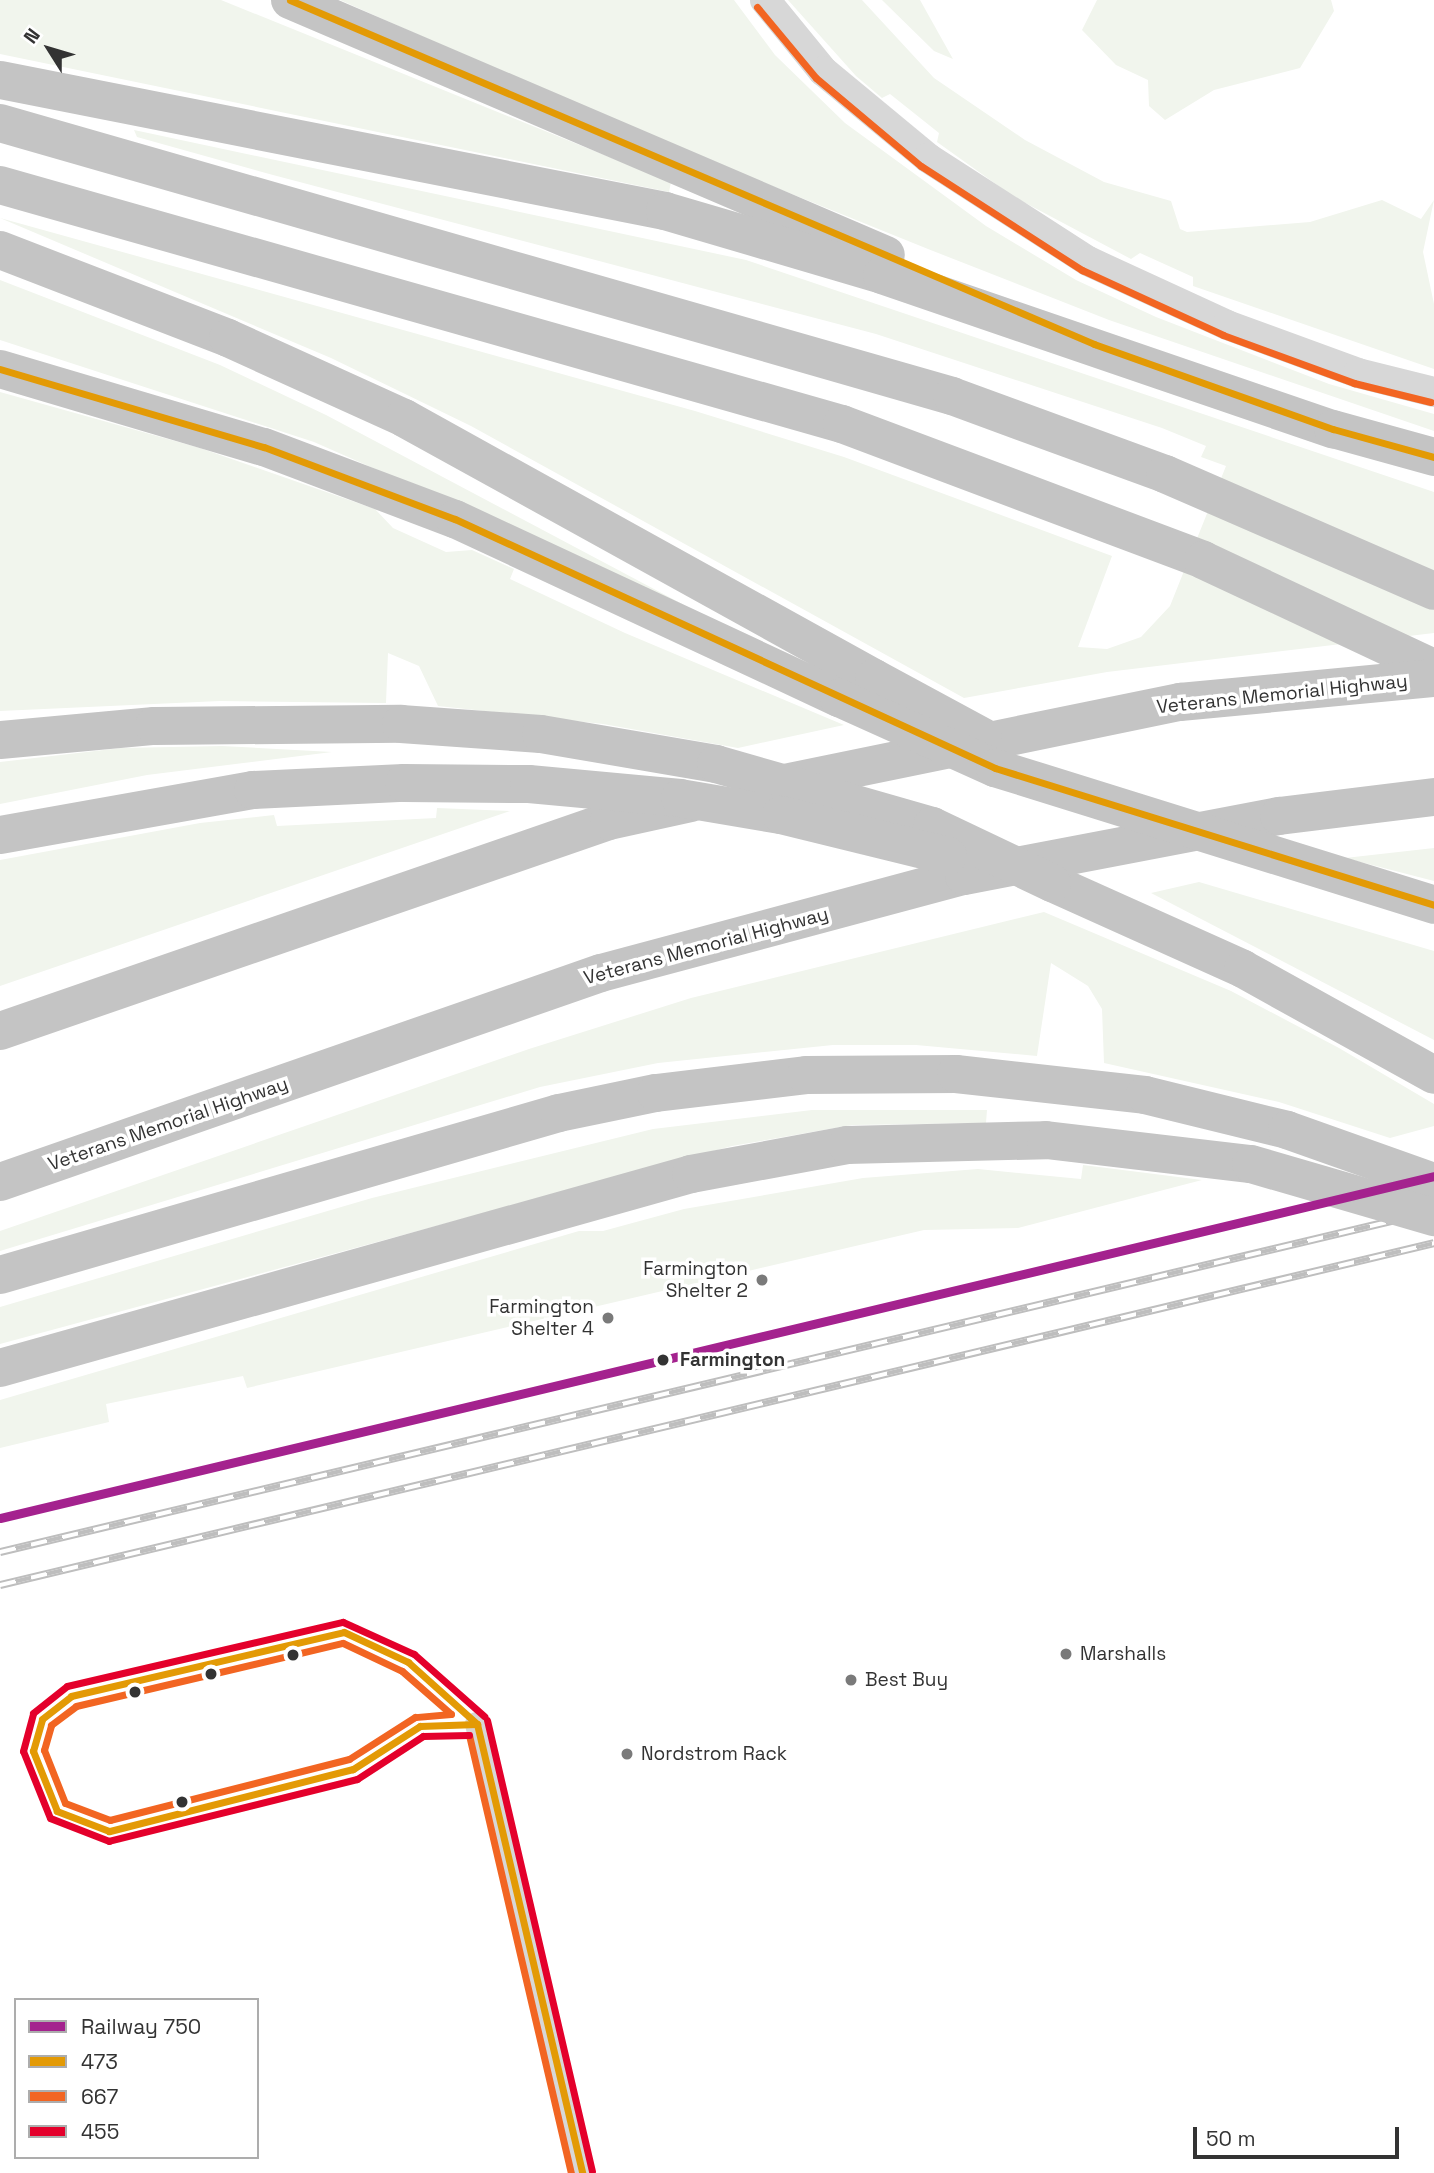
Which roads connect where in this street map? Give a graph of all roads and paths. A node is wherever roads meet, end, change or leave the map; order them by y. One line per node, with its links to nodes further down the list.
1 (290, 0): 7 (highway)
2 (765, 0): 9 (street)
3 (0, 80): 7 (highway)
4 (0, 123): 11 (highway)
5 (0, 185): 12 (highway)
6 (0, 250): 16 (highway, bridge)
7 (1094, 344): 10 (highway)
8 (0, 369): 16 (highway, bridge)
9 (1434, 392)
10 (1434, 457)
11 (1434, 591)
12 (1434, 668)
13 (1434, 678): 20 (highway, Veterans Memorial Highway)
14 (0, 740): 18 (highway, bridge)
15 (1434, 797): 22 (highway, Veterans Memorial Highway)
16 (1158, 821): 19 (highway, bridge)
17 (0, 835): 18 (highway, bridge)
18 (1052, 883): 21 (highway)
19 (1434, 905)
20 (0, 1031)
21 (1434, 1075)
22 (0, 1182)
23 (1434, 1182): 25 (highway)
24 (1434, 1217): 26 (highway, bridge)
25 (0, 1275)
26 (0, 1368)
27 (477, 1724): 28 (street)
28 (582, 2173)

